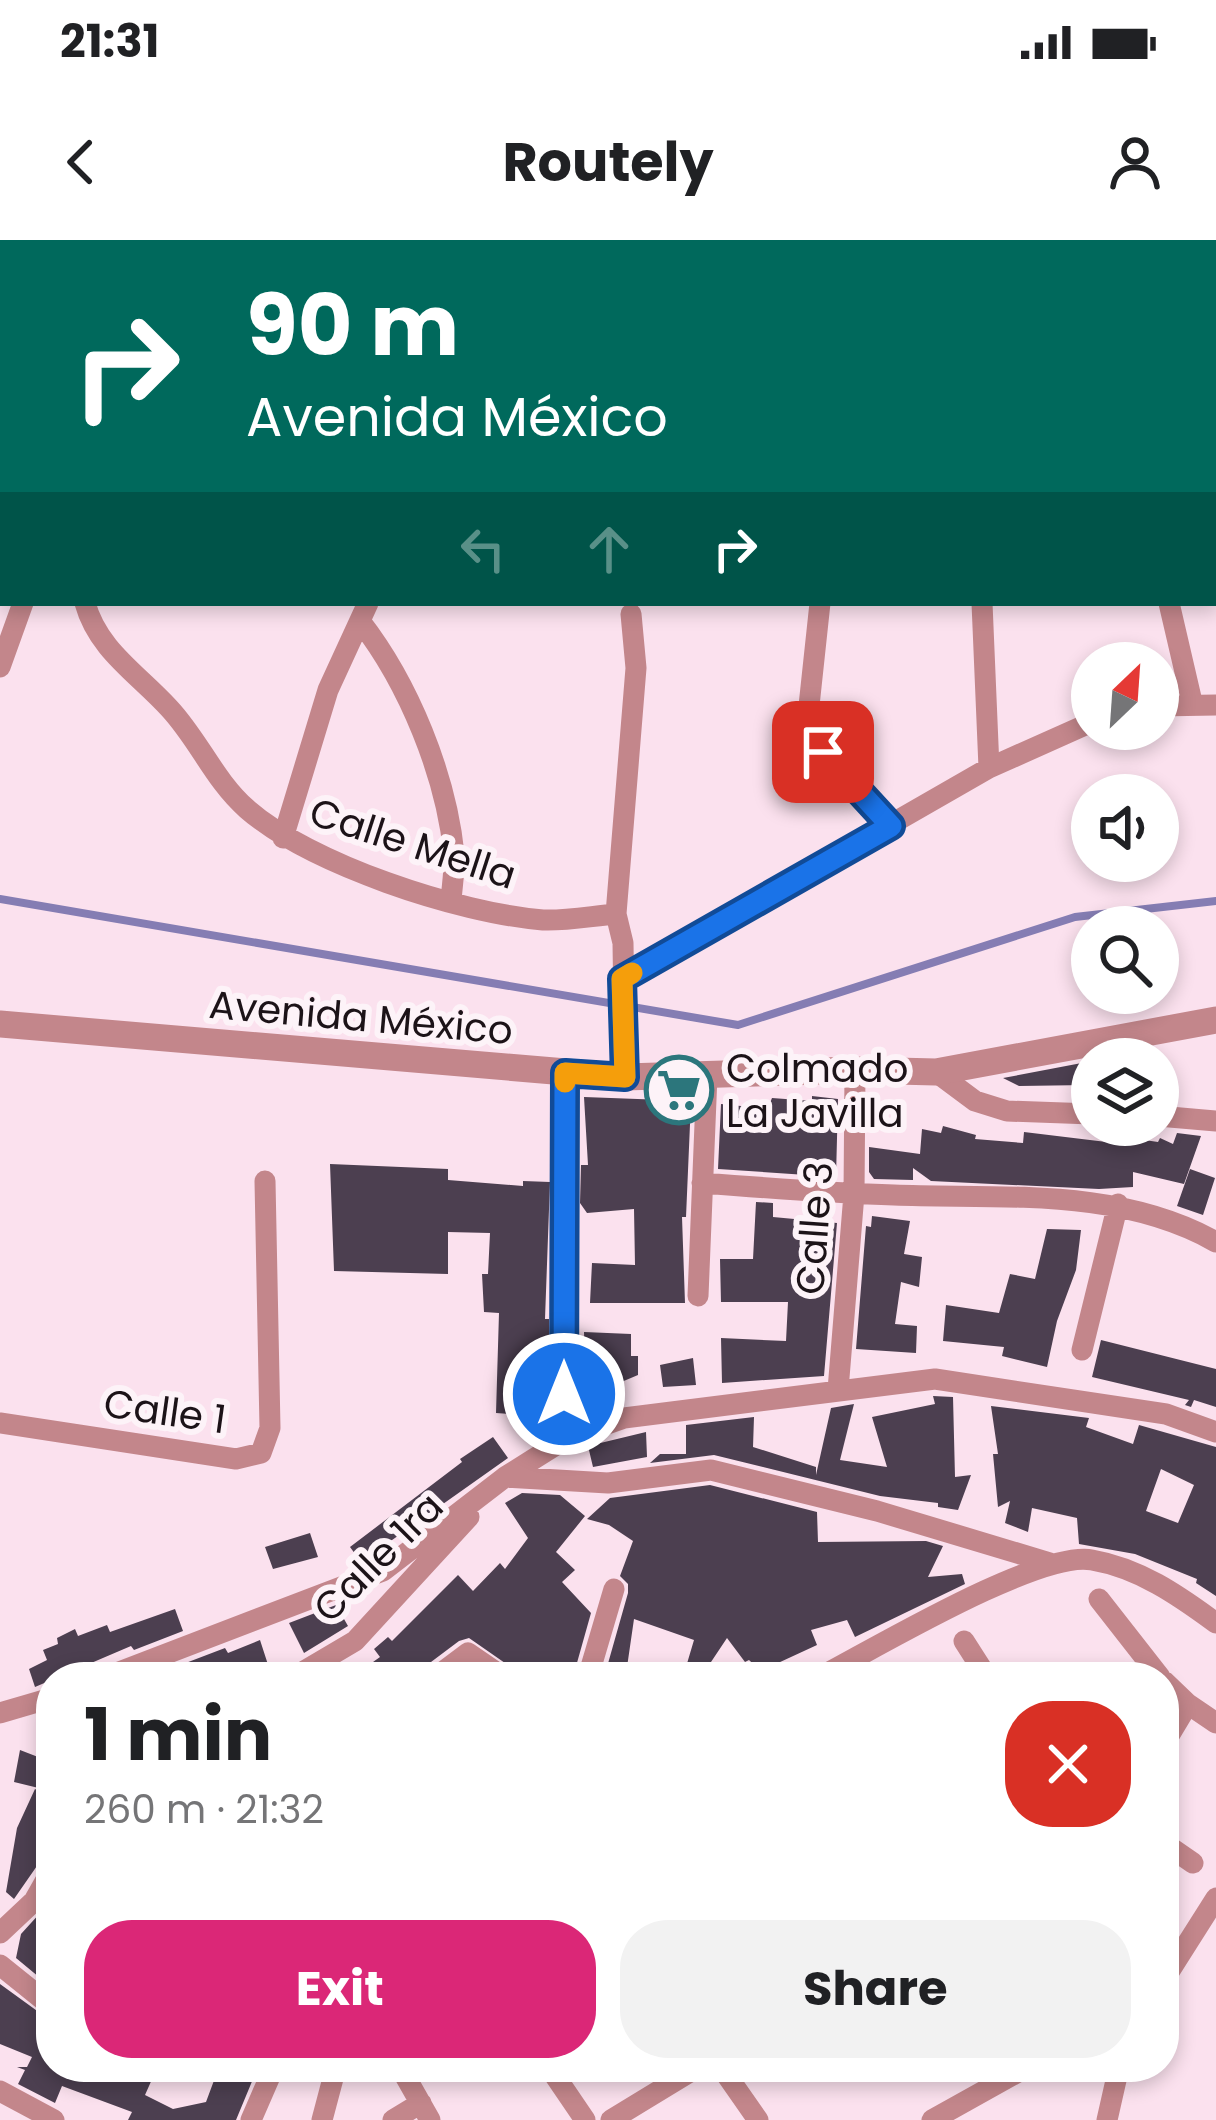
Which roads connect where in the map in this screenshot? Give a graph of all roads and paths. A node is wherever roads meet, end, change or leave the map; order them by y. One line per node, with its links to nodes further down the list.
1 (22, 606): 8 (street)
2 (86, 606): 15 (street, Calle Mella)
3 (820, 606): 14 (street)
4 (982, 606): 13 (street)
5 (1170, 606): 9 (street)
6 (364, 612): 15 (street); 16 (street)
7 (631, 614): 17 (street)
8 (0, 668)
9 (1192, 702): 10 (street); 11 (street)
10 (1179, 704)
11 (1216, 705)
12 (1071, 731): 13 (street)
13 (989, 768): 14 (street)
14 (891, 826): 18 (street)
15 (283, 838): 16 (street, Calle Mella)
16 (451, 901): 17 (street, Calle Mella)
17 (616, 914): 18 (street)
18 (622, 979): 25 (street)
19 (1216, 1020): 22 (street, Avenida México)
20 (0, 1024): 23 (street, Avenida México)
21 (855, 1070): 22 (street, Avenida México); 24 (street, Avenida México); 31 (street, Calle 3)
22 (936, 1072): 26 (street)
23 (565, 1073): 25 (street, Avenida México); 37 (street)
24 (707, 1075): 25 (street, Avenida México); 30 (street)
25 (625, 1077)
26 (1071, 1113)
27 (1179, 1117): 28 (street)
28 (1216, 1120)
29 (265, 1181): 38 (street, Calle 1)
30 (702, 1183): 31 (street); 34 (street)
31 (854, 1194): 32 (street); 36 (street, Calle 3)
32 (1118, 1204): 33 (street); 35 (street)
33 (1216, 1242)
34 (698, 1296)
35 (1082, 1350)
36 (838, 1390): 39 (street); 40 (street)
37 (564, 1394)
38 (0, 1423)
39 (1216, 1432)
40 (505, 1477): 41 (street); 46 (street); 47 (street, Calle 1ra)
41 (1050, 1563): 44 (street); 51 (street)
42 (614, 1589): 50 (street)
43 (1099, 1599): 53 (street)
44 (1216, 1623)
45 (964, 1641): 52 (street)
46 (145, 1662)
47 (319, 1662)
48 (456, 1662): 49 (street)
49 (481, 1662)
50 (592, 1662)
51 (849, 1662)
52 (977, 1662)
53 (1149, 1662)
54 (1179, 1695): 56 (street)
55 (36, 1702): 57 (street)
56 (1188, 1704): 58 (street); 59 (street)
57 (0, 1713)
58 (1179, 1719)
59 (1216, 1724)
60 (1179, 1853): 61 (street)
61 (1193, 1863)
62 (36, 1897): 64 (street)
63 (1216, 1898): 65 (street)
64 (0, 1933)
65 (1179, 1956)
66 (0, 1965): 67 (street)
67 (36, 1994)
68 (267, 2082): 79 (street)
69 (333, 2082): 80 (street)
70 (408, 2082): 77 (street)
71 (559, 2082): 82 (street)
72 (673, 2082): 83 (street)
73 (731, 2082): 84 (street)
74 (1000, 2082): 85 (street)
75 (1116, 2082): 86 (street)
76 (0, 2091): 78 (street)
77 (425, 2112): 81 (street)
78 (54, 2120)
79 (251, 2120)
80 (322, 2120)
81 (393, 2120)
82 (585, 2120)
83 (611, 2120)
84 (758, 2120)
85 (932, 2120)
86 (1107, 2120)

